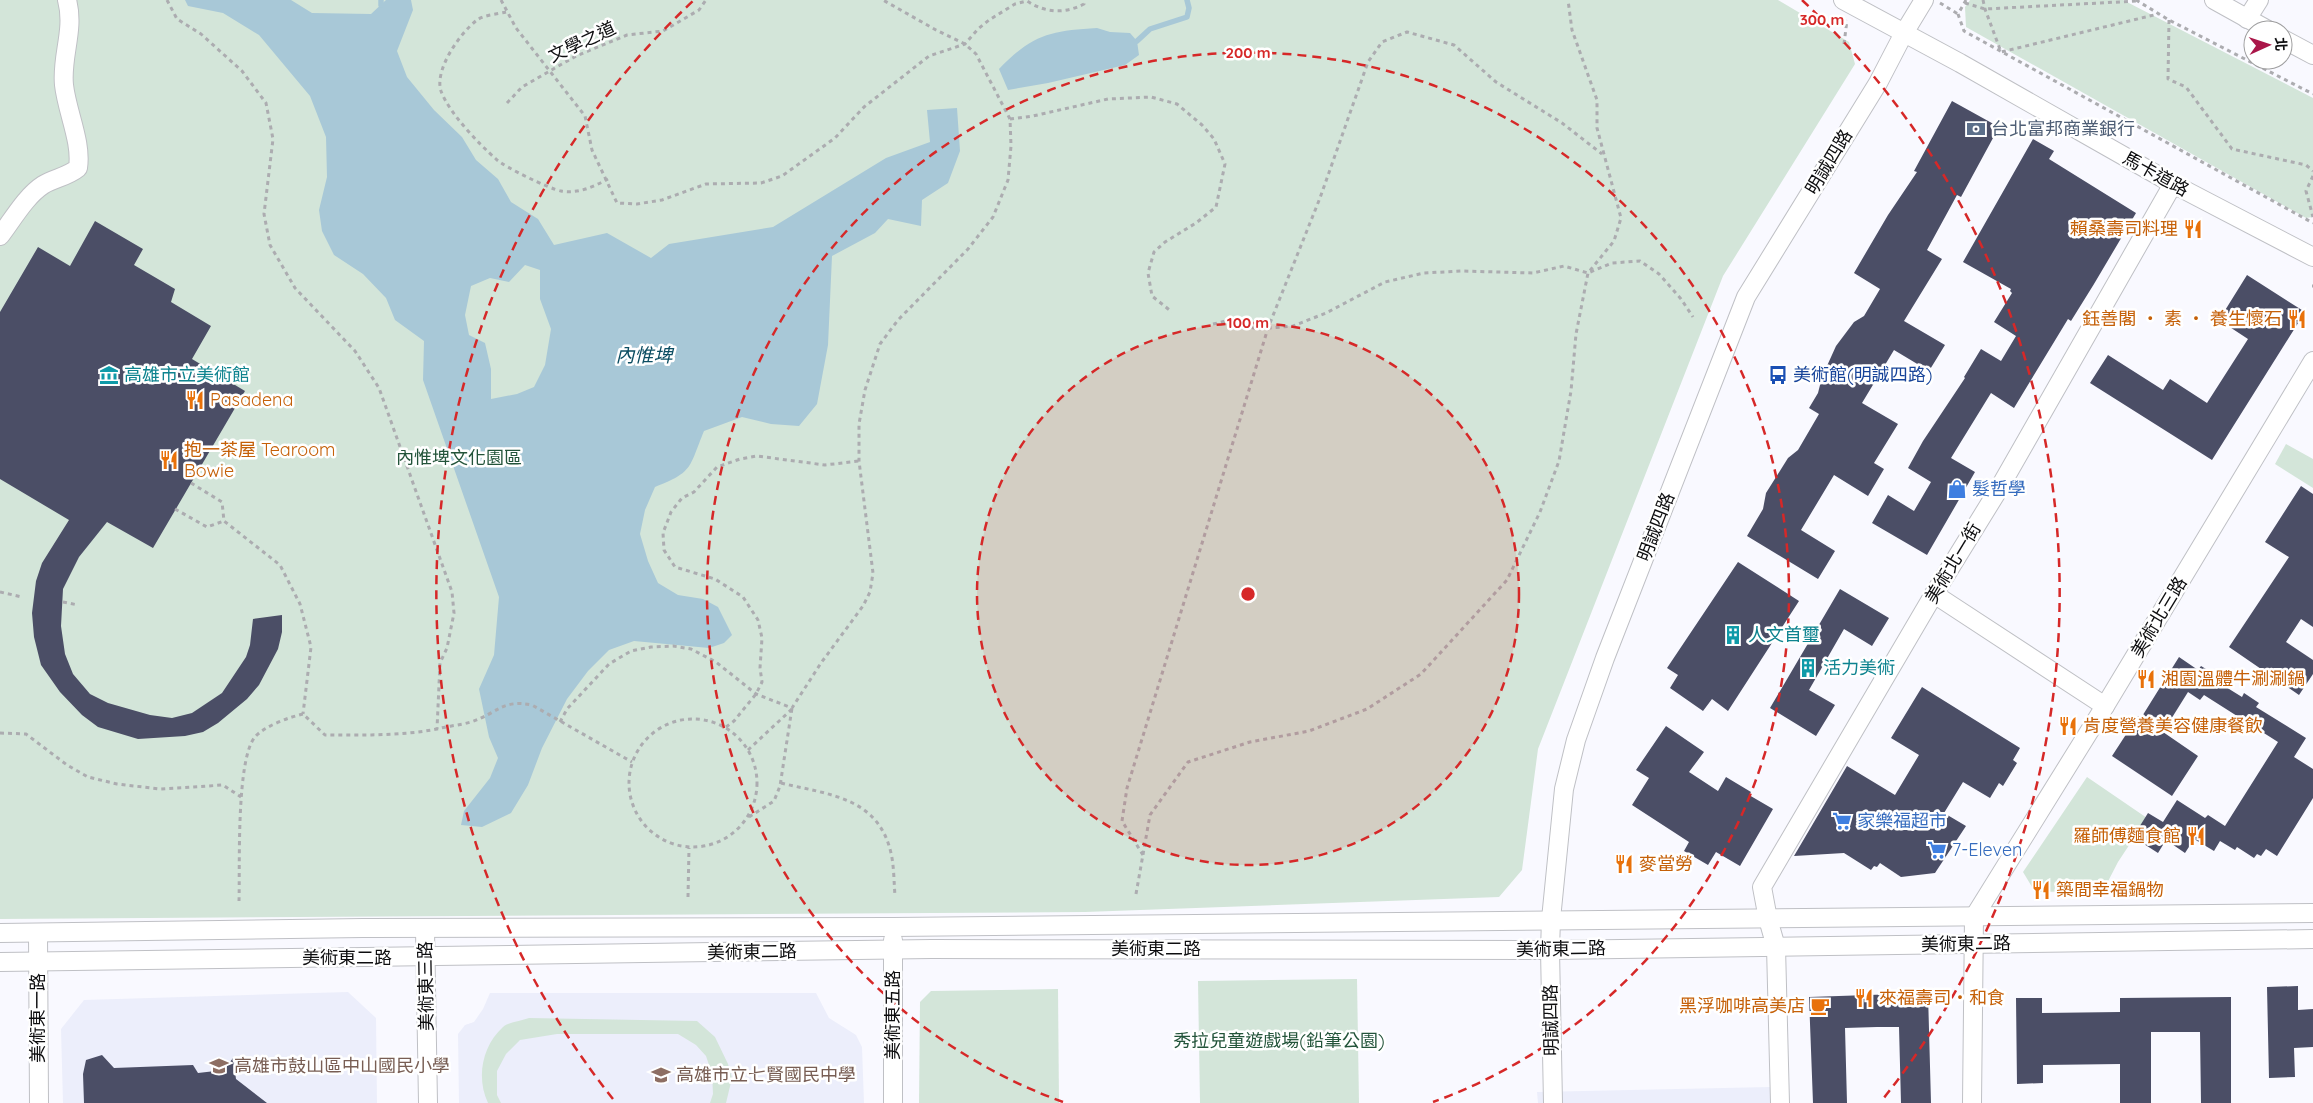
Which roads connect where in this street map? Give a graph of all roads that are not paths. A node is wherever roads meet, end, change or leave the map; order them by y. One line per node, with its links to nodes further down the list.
1 (1843, 0): 8 (street, 馬卡道路)
2 (1924, 0): 8 (street, 明誠四路)
3 (2214, 0): 6 (street)
4 (2259, 0): 6 (street)
5 (67, 2): 12 (street)
6 (2247, 18): 7 (street)
7 (2250, 20)
8 (1904, 33): 11 (street, 馬卡道路); 19 (street, 明誠四路)
9 (2293, 44): 10 (street)
10 (2313, 55)
11 (2173, 184): 13 (street, 馬卡道路); 15 (street, 美術北一街)
12 (0, 236)
13 (2313, 257)
14 (2313, 361): 16 (street, 美術北三路)
15 (1934, 594): 16 (street); 20 (street, 美術北一街)
16 (2105, 706): 18 (street, 美術北三路)
17 (2313, 913): 18 (street, 美術東二路)
18 (1974, 917): 20 (street, 美術東二路); 26 (street)
19 (1551, 919): 20 (street, 美術東二路); 21 (street, 美術東二路); 28 (street, 明誠四路)
20 (1768, 919): 27 (street, 美術北一街)
21 (893, 927): 22 (street, 美術東二路); 29 (street, 美術東五路)
22 (425, 929): 23 (street, 美術東二路); 30 (street, 美術東三路)
23 (38, 932): 24 (street, 美術東二路); 32 (street, 美術東一路)
24 (0, 933)
25 (2313, 939): 26 (street, 美術東二路)
26 (1974, 944): 27 (street, 美術東二路); 38 (street)
27 (1776, 947): 28 (street, 美術東二路); 37 (street, 美術北一街)
28 (1550, 950): 29 (street, 美術東二路); 36 (street, 明誠四路)
29 (893, 951): 30 (street, 美術東二路); 35 (street, 美術東五路)
30 (426, 958): 32 (street, 美術東二路); 34 (street, 美術東三路)
31 (0, 962): 32 (street, 美術東二路)
32 (38, 962): 33 (street, 美術東一路)
33 (39, 1103)
34 (428, 1103)
35 (893, 1103)
36 (1553, 1103)
37 (1780, 1103)
38 (1972, 1103)

